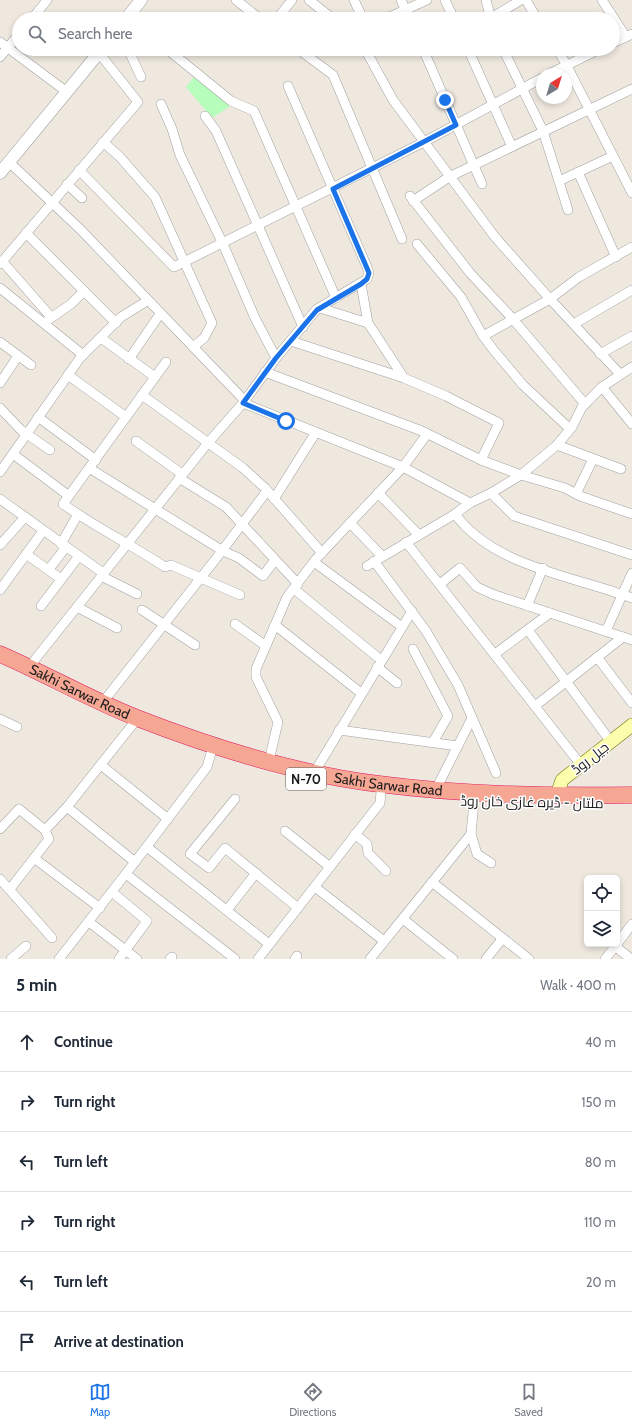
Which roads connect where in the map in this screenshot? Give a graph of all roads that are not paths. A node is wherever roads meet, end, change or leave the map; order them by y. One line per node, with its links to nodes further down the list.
1 (47, 0): 15 (street)
2 (142, 0): 16 (street)
3 (236, 0): 17 (street)
4 (292, 0): 18 (street)
5 (309, 0): 19 (street)
6 (354, 0): 20 (street)
7 (401, 0): 14 (street)
8 (427, 0): 14 (street)
9 (445, 0): 23 (street)
10 (486, 0): 24 (street)
11 (521, 0): 25 (street)
12 (526, 0): 26 (street)
13 (602, 0): 27 (street)
14 (405, 9): 21 (street); 22 (street)
15 (38, 12)
16 (133, 12)
17 (251, 12)
18 (283, 12)
19 (324, 12)
20 (360, 12)
21 (399, 12)
22 (406, 12)
23 (451, 12)
24 (489, 12)
25 (502, 12)
26 (534, 12)
27 (611, 12)
28 (620, 24): 29 (street)
29 (629, 36)
30 (0, 42): 32 (street)
31 (12, 43): 32 (street)
32 (8, 48): 33 (street); 46 (street)
33 (12, 51)
34 (19, 56): 54 (street)
35 (95, 56): 54 (street)
36 (104, 56): 61 (street)
37 (132, 56): 49 (street)
38 (176, 56): 79 (street)
39 (307, 56): 67 (street)
40 (369, 56): 62 (street)
41 (426, 56): 59 (street)
42 (471, 56): 56 (street)
43 (506, 56): 52 (street)
44 (561, 56): 47 (street)
45 (584, 56): 47 (street)
46 (0, 57)
47 (566, 64): 48 (street); 57 (street)
48 (559, 68)
49 (142, 77)
50 (536, 81): 52 (street)
51 (288, 86): 75 (street)
52 (523, 89): 56 (street); 60 (street)
53 (632, 89): 57 (street)
54 (67, 92): 65 (street)
55 (160, 104): 84 (street)
56 (493, 106): 59 (street); 63 (street)
57 (589, 108): 60 (street); 64 (street)
58 (205, 116): 81 (street)
59 (456, 125): 62 (street); 66 (street)
60 (543, 131): 63 (street); 72 (street)
61 (103, 142): 68 (street); 88 (street)
62 (424, 142): 67 (street); 71 (street)
63 (512, 147): 66 (street)
64 (613, 156): 69 (street); 76 (street)
65 (9, 162): 70 (street); 78 (street)
66 (474, 165): 71 (street); 74 (street)
67 (371, 169): 75 (street); 83 (street)
68 (79, 170): 73 (street); 88 (street)
69 (578, 172): 72 (street); 87 (street)
70 (0, 173)
71 (449, 177): 95 (street); 100 (street)
72 (559, 180): 80 (street)
73 (67, 184): 77 (street); 78 (street)
74 (482, 184)
75 (333, 189): 79 (street); 90 (street)
76 (632, 193)
77 (82, 198)
78 (52, 202): 82 (street); 96 (street)
79 (296, 208): 81 (street); 94 (street)
80 (568, 210)
81 (259, 226): 84 (street); 105 (street)
82 (26, 233): 89 (street); 93 (street)
83 (402, 239)
84 (223, 244): 88 (street); 115 (street)
85 (417, 244): 106 (street)
86 (632, 247): 87 (street)
87 (616, 257): 95 (street)
88 (183, 261): 111 (street)
89 (1, 263): 99 (street)
90 (361, 284): 94 (street); 103 (street)
91 (0, 288): 101 (street)
92 (632, 290): 104 (street)
93 (84, 291): 99 (street); 102 (street)
94 (336, 298): 97 (street)
95 (550, 298): 100 (street); 104 (street)
96 (147, 300): 98 (street); 102 (street)
97 (320, 308): 103 (street); 105 (street)
98 (160, 314): 111 (street); 116 (street)
99 (51, 317): 101 (street)
100 (512, 318): 106 (street); 129 (street)
101 (43, 323): 113 (street)
102 (116, 323): 108 (street)
103 (368, 323): 124 (street)
104 (574, 324): 112 (street)
105 (303, 327): 109 (street)
106 (483, 336): 134 (street)
107 (632, 336): 112 (street)
108 (101, 338): 113 (street); 116 (street)
109 (291, 341): 115 (street); 124 (street)
110 (0, 342): 114 (street)
111 (193, 348): 128 (street)
112 (600, 354): 121 (street)
113 (83, 355): 122 (street)
114 (18, 356): 118 (street); 125 (street)
115 (276, 358): 120 (street)
116 (129, 359): 123 (street)
117 (166, 362): 123 (street)
118 (31, 365)
119 (632, 367): 121 (street)
120 (265, 372): 128 (street); 137 (street)
121 (620, 374): 126 (street)
122 (68, 375): 131 (street); 132 (street)
123 (155, 377): 127 (street)
124 (404, 378): 145 (street)
125 (0, 383)
126 (602, 387): 129 (street); 133 (street)
127 (142, 395): 132 (street); 139 (street)
128 (244, 402): 135 (street); 139 (street)
129 (585, 404): 134 (street)
130 (0, 408): 136 (street)
131 (38, 417): 136 (street); 144 (street)
132 (126, 417): 144 (street)
133 (632, 424)
134 (570, 430): 140 (street)
135 (316, 432): 146 (street); 158 (street)
136 (26, 434): 141 (street); 142 (street)
137 (427, 434): 145 (street); 146 (street)
138 (136, 441): 151 (street)
139 (208, 442): 151 (street); 152 (street)
140 (557, 445): 143 (street); 150 (street)
141 (50, 450)
142 (12, 454): 149 (street); 156 (street)
143 (593, 458): 148 (street); 155 (street)
144 (96, 460): 147 (street)
145 (481, 460): 150 (street)
146 (403, 467): 154 (street); 159 (street)
147 (89, 468): 156 (street); 160 (street)
148 (621, 469)
149 (0, 472)
150 (521, 475): 153 (street); 155 (street)
151 (180, 476): 160 (street); 166 (street)
152 (267, 491): 158 (street); 166 (street)
153 (491, 493): 159 (street); 176 (street)
154 (378, 494): 165 (street); 168 (street)
155 (576, 494): 163 (street)
156 (69, 496): 161 (street)
157 (0, 499): 164 (street)
158 (274, 499): 174 (street)
159 (470, 503): 162 (street)
160 (155, 509): 170 (street); 173 (street)
161 (78, 514): 170 (street); 172 (street)
162 (455, 514): 168 (street); 181 (street)
163 (632, 514)
164 (25, 517): 167 (street); 171 (street)
165 (350, 523): 174 (street); 178 (street)
166 (242, 524): 173 (street); 179 (street)
167 (43, 531): 172 (street); 175 (street)
168 (419, 535): 169 (street)
169 (406, 542): 178 (street); 187 (street)
170 (128, 543): 184 (street); 185 (street)
171 (0, 545)
172 (63, 545): 177 (street); 182 (street)
173 (223, 551): 179 (street); 185 (street)
174 (322, 553): 180 (street)
175 (26, 554): 182 (street); 189 (street)
176 (632, 555)
177 (79, 556): 184 (street); 186 (street)
178 (382, 556): 198 (street)
179 (275, 560): 188 (street)
180 (314, 562): 188 (street); 203 (street)
181 (543, 568): 191 (street); 195 (street)
182 (49, 569): 186 (street)
183 (632, 573): 191 (street)
184 (102, 575): 190 (street); 196 (street)
185 (201, 578): 192 (street); 201 (street)
186 (61, 579): 194 (street)
187 (440, 584): 195 (street); 213 (street)
188 (296, 586): 202 (street); 216 (street)
189 (0, 590)
190 (136, 594)
191 (623, 594): 193 (street); 206 (street)
192 (240, 595)
193 (632, 598)
194 (41, 606)
195 (527, 606): 199 (street)
196 (77, 607): 204 (street); 217 (street)
197 (142, 610): 201 (street)
198 (412, 611): 203 (street); 224 (street)
199 (550, 613): 205 (street); 206 (street)
200 (235, 624): 210 (street)
201 (165, 625): 209 (street); 221 (street)
202 (275, 625): 210 (street); 220 (street)
203 (402, 627): 216 (street)
204 (117, 628)
205 (528, 630): 213 (street); 218 (street)
206 (606, 631): 207 (street)
207 (622, 637): 208 (street); 214 (street)
208 (632, 640)
209 (195, 645)
210 (266, 646): 234 (street)
211 (413, 649): 230 (street)
212 (0, 654): 217 (highway, Sakhi Sarwar Road / N-70)
213 (495, 654): 223 (street)
214 (597, 657): 218 (street); 222 (street)
215 (0, 662): 226 (highway, ملتان - ڈیرہ غازی خان روڈ / N-70)
216 (379, 664): 219 (street); 220 (street)
217 (29, 667): 221 (highway, Sakhi Sarwar Road / N-70)
218 (566, 682): 223 (street); 231 (street)
219 (397, 683)
220 (361, 694): 229 (street)
221 (103, 702): 226 (highway, Sakhi Sarwar Road / N-70)
222 (632, 703)
223 (535, 706): 236 (street)
224 (472, 718): 232 (street); 238 (street)
225 (0, 719): 228 (street)
226 (135, 721): 233 (highway, ملتان - ڈیرہ غازی خان روڈ / N-70); 234 (highway, Sakhi Sarwar Road / N-70); 235 (street)
227 (632, 726): 231 (main road, جیل روڈ)
228 (17, 727)
229 (339, 730): 230 (street); 237 (street)
230 (434, 742): 232 (street)
231 (611, 742): 236 (main road, جیل روڈ)
232 (458, 746): 240 (street)
233 (211, 753): 239 (highway, ملتان - ڈیرہ غازی خان روڈ / N-70); 248 (street)
234 (269, 762): 237 (highway, Sakhi Sarwar Road / N-70)
235 (101, 765): 247 (street); 248 (street)
236 (581, 765): 243 (main road, جیل روڈ)
237 (314, 773): 239 (highway, Sakhi Sarwar Road / N-70)
238 (496, 773)
239 (342, 783): 240 (highway, Sakhi Sarwar Road / N-70); 241 (highway, ملتان - ڈیرہ غازی خان روڈ / N-70)
240 (435, 790): 243 (highway, Sakhi Sarwar Road / N-70)
241 (381, 792): 245 (highway, ملتان - ڈیرہ غازی خان روڈ / N-70); 252 (street)
242 (632, 795): 243 (highway, Sakhi Sarwar Road / N-70)
243 (559, 796)
244 (235, 799): 261 (street)
245 (474, 802): 246 (highway, ملتان - ڈیرہ غازی خان روڈ / N-70); 253 (street)
246 (632, 803)
247 (67, 807): 250 (street); 256 (street)
248 (168, 819): 254 (street)
249 (0, 829): 250 (street)
250 (45, 830): 255 (street)
251 (285, 831): 258 (street)
252 (355, 834): 258 (street); 259 (street)
253 (471, 834): 257 (street); 263 (street)
254 (147, 847): 256 (street); 269 (street)
255 (34, 858): 265 (street); 267 (street)
256 (135, 862): 260 (street)
257 (491, 863)
258 (330, 867): 264 (street)
259 (386, 871)
260 (126, 874): 266 (street); 289 (street)
261 (256, 874): 268 (street); 269 (street)
262 (0, 879): 265 (street)
263 (432, 882): 270 (street); 274 (street)
264 (314, 887): 268 (street); 276 (street)
265 (10, 889): 273 (street)
266 (112, 892): 267 (street); 281 (street)
267 (100, 908): 271 (street)
268 (298, 908): 277 (street)
269 (227, 910): 277 (street)
270 (403, 919): 276 (street); 290 (street)
271 (89, 922): 281 (street); 286 (street)
272 (632, 924): 275 (street)
273 (52, 938)
274 (503, 938): 284 (street); 291 (street)
275 (620, 939)
276 (384, 941): 282 (street)
277 (270, 944): 283 (street)
278 (26, 946): 285 (street)
279 (614, 947): 292 (street)
280 (619, 947): 293 (street)
281 (126, 951): 287 (street); 288 (street)
282 (375, 957)
283 (259, 958)
284 (525, 958)
285 (11, 959)
286 (59, 959)
287 (119, 959)
288 (137, 959)
289 (235, 959)
290 (453, 959)
291 (486, 959)
292 (605, 959)
293 (631, 959)

